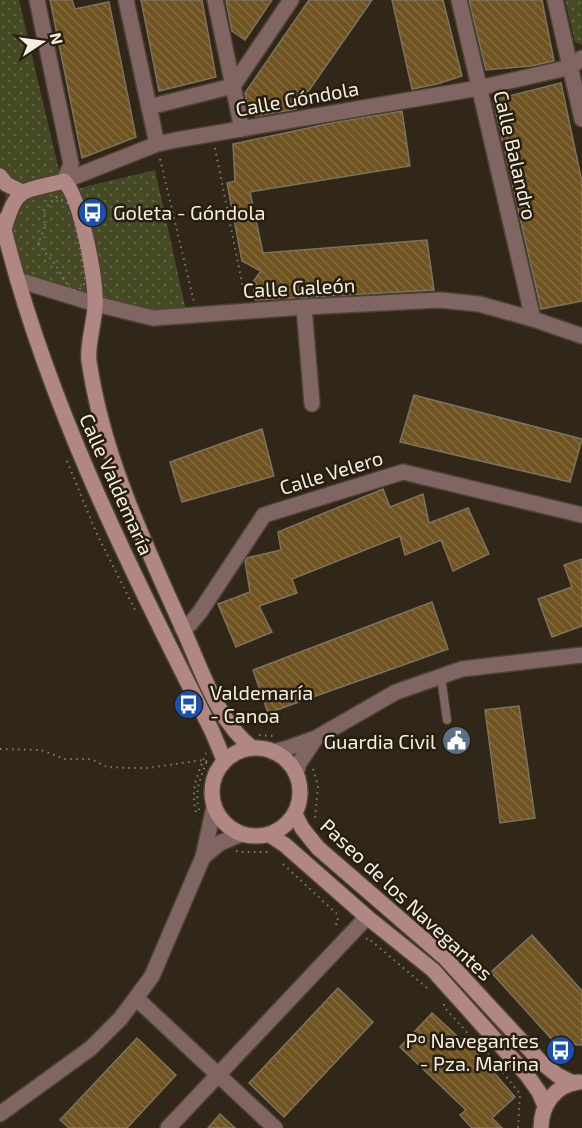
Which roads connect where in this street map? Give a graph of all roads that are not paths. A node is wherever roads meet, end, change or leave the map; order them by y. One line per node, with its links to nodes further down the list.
1 (37, 0): 14 (street, Calle Valdemaría)
2 (126, 0): 10 (street)
3 (215, 0): 8 (street)
4 (291, 0): 8 (street)
5 (459, 0): 9 (street, Calle Balandro)
6 (555, 0): 7 (street)
7 (576, 63): 9 (street, Calle Góndola); 11 (street)
8 (233, 86): 10 (street); 12 (street)
9 (479, 88): 12 (street, Calle Góndola); 24 (street, Calle Balandro)
10 (148, 107): 13 (street)
11 (582, 119)
12 (242, 129): 13 (street, Calle Góndola)
13 (157, 144): 14 (street, Calle Góndola)
14 (77, 169): 16 (street); 20 (street, Calle Valdemaría)
15 (0, 176): 17 (main road)
16 (64, 181): 17 (main road); 20 (main road, Calle Valdemaría)
17 (22, 192): 19 (main road)
18 (0, 213): 19 (main road, Calle Valdemaría)
19 (4, 230): 21 (main road, Calle Valdemaría)
20 (84, 232): 22 (main road, Calle Valdemaría)
21 (18, 280): 22 (street, Calle Galeón); 37 (main road, Calle Valdemaría)
22 (96, 304): 23 (street, Calle Galeón); 28 (main road, Calle Valdemaría)
23 (304, 307): 24 (street, Calle Galeón); 26 (street)
24 (533, 319): 25 (street, Calle Galeón)
25 (582, 336)
26 (312, 404)
27 (582, 515): 28 (street, Calle Velero)
28 (182, 628): 35 (main road, Calle Valdemaría)
29 (582, 655): 30 (street)
30 (561, 658): 31 (street); 32 (street)
31 (582, 662)
32 (441, 677): 33 (lane); 34 (street)
33 (447, 720)
34 (316, 738): 36 (street); 38 (street)
35 (252, 741): 36 (main road); 37 (main road)
36 (275, 744): 38 (main road)
37 (217, 763): 39 (main road)
38 (296, 774): 40 (main road)
39 (214, 807): 41 (main road); 43 (street)
40 (294, 814): 42 (main road); 47 (main road, Paseo de los Navegantes)
41 (241, 834): 42 (main road); 43 (street)
42 (270, 835): 44 (main road, Paseo de los Navegantes)
43 (203, 858): 45 (street)
44 (368, 917): 46 (street); 48 (main road, Paseo de los Navegantes)
45 (136, 998): 46 (street); 49 (street)
46 (217, 1074): 50 (street); 51 (street)
47 (578, 1082): 48 (main road)
48 (545, 1106): 52 (main road)
49 (0, 1114)
50 (168, 1128)
51 (275, 1128)
52 (541, 1128)

